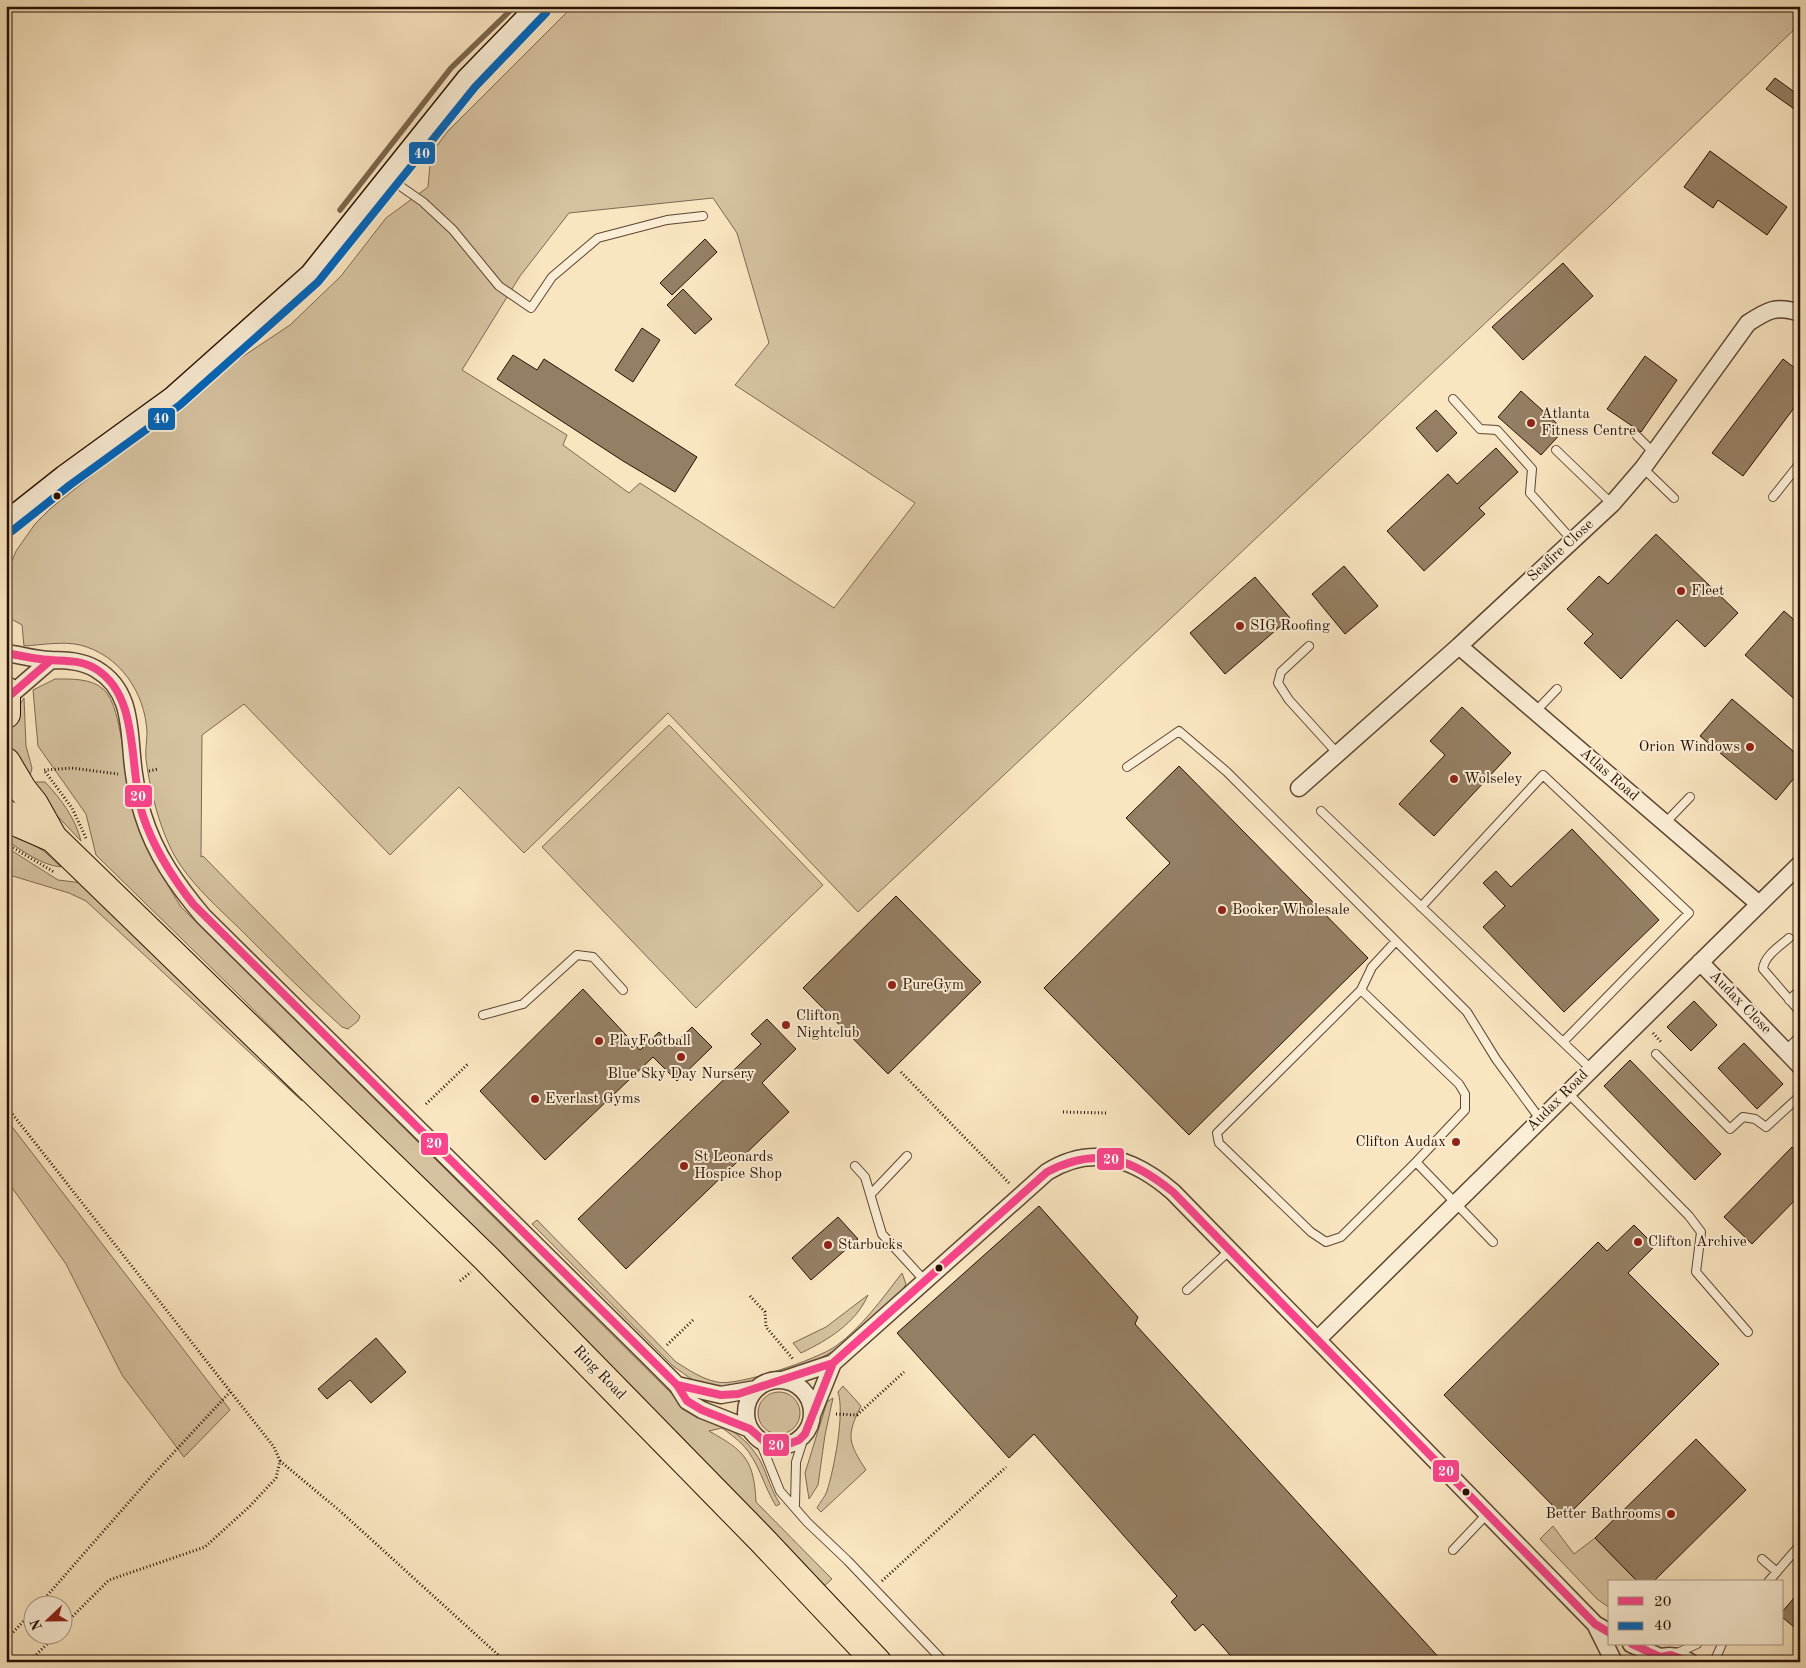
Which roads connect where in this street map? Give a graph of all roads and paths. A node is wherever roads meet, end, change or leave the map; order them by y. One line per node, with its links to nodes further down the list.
1 (539, 6): 2 (main road)
2 (388, 178): 3 (lane); 14 (main road)
3 (703, 216)
4 (1800, 313): 8 (street, Seafire Close)
5 (1453, 399): 15 (lane)
6 (1637, 436): 8 (lane)
7 (1556, 450): 13 (lane)
8 (1654, 453): 10 (street, Seafire Close)
9 (1800, 463): 11 (lane)
10 (1643, 468): 12 (lane); 13 (street, Seafire Close)
11 (1773, 497)
12 (1674, 498)
13 (1612, 504): 15 (street, Seafire Close)
14 (6, 523)
15 (1572, 540): 17 (street, Seafire Close)
16 (1309, 646): 23 (lane)
17 (1459, 646): 22 (street, Atlas Road); 23 (street, Seafire Close)
18 (6, 653): 19 (street)
19 (52, 660): 21 (street); 27 (street)
20 (1557, 688): 22 (lane)
21 (7, 701)
22 (1535, 712): 32 (street, Atlas Road)
23 (1338, 754): 28 (street, Seafire Close)
24 (6, 762): 33 (highway)
25 (1127, 767): 39 (lane)
26 (158, 769): 27 (path)
27 (134, 773): 35 (path); 82 (street)
28 (1299, 788)
29 (1690, 797): 32 (lane)
30 (1321, 811): 37 (lane)
31 (6, 814): 33 (highway)
32 (1665, 823): 36 (street, Atlas Road)
33 (53, 838): 35 (highway, Ring Road)
34 (1800, 864): 36 (street, Audax Road)
35 (90, 873): 112 (highway, Ring Road)
36 (1759, 904): 40 (street, Audax Road)
37 (1421, 907): 49 (lane); 49 (lane)
38 (1789, 938): 44 (lane)
39 (1396, 941): 42 (lane); 62 (lane)
40 (1700, 962): 47 (street, Audax Road); 50 (street, Audax Close)
41 (623, 990): 46 (lane)
42 (1361, 990): 64 (lane); 64 (lane)
43 (1800, 990): 44 (lane)
44 (1789, 1000): 45 (lane)
45 (1800, 1012)
46 (483, 1015)
47 (1642, 1020): 51 (path); 54 (street, Audax Road)
48 (1800, 1036): 50 (lane)
49 (1563, 1042): 54 (lane)
50 (1785, 1051): 53 (street, Audax Close)
51 (1656, 1054): 57 (lane)
52 (470, 1063): 58 (path)
53 (1800, 1066)
54 (1591, 1069): 56 (street, Audax Road)
55 (901, 1072): 66 (path)
56 (1568, 1092): 62 (street, Audax Road); 75 (lane)
57 (1800, 1096)
58 (426, 1104)
59 (6, 1106): 84 (path)
60 (1063, 1112): 61 (path)
61 (1108, 1113)
62 (1540, 1119): 68 (street, Audax Road)
63 (907, 1156): 67 (lane)
64 (1416, 1162): 68 (lane)
65 (855, 1166): 67 (lane)
66 (1009, 1183)
67 (871, 1194): 71 (lane)
68 (1455, 1204): 69 (lane); 76 (street, Audax Road)
69 (1493, 1242)
70 (1229, 1251): 71 (street); 72 (lane); 76 (street)
71 (925, 1281): 79 (street)
72 (1187, 1290)
73 (750, 1296): 78 (path)
74 (692, 1320): 77 (path)
75 (1748, 1332)
76 (1318, 1339): 92 (street)
77 (667, 1345)
78 (794, 1360)
79 (833, 1363): 81 (street); 86 (street)
80 (904, 1372): 85 (path)
81 (782, 1380): 83 (street); 86 (street)
82 (677, 1385): 83 (street); 87 (street)
83 (756, 1389): 87 (street)
84 (230, 1392): 89 (path); 99 (path)
85 (836, 1414)
86 (812, 1415): 88 (street)
87 (754, 1434): 88 (street); 91 (lane)
88 (805, 1434): 91 (lane)
89 (280, 1461): 100 (path); 111 (path)
90 (1006, 1467): 98 (path)
91 (795, 1505): 98 (lane)
92 (1488, 1513): 94 (lane); 102 (street)
93 (1800, 1546): 96 (lane)
94 (1454, 1550)
95 (1762, 1559): 96 (lane)
96 (1776, 1572): 97 (lane)
97 (1770, 1580)
98 (875, 1588): 113 (lane)
99 (47, 1596)
100 (72, 1618)
101 (22, 1623): 104 (path)
102 (1595, 1624): 103 (street); 114 (street)
103 (1608, 1632)
104 (6, 1640)
105 (45, 1646): 110 (path)
106 (1635, 1646): 109 (street)
107 (1692, 1646): 109 (lane)
108 (1721, 1646): 116 (lane)
109 (1660, 1658): 115 (street)
110 (29, 1662)
111 (506, 1662)
112 (877, 1662)
113 (944, 1662)
114 (1614, 1662)
115 (1690, 1662)
116 (1714, 1662)

